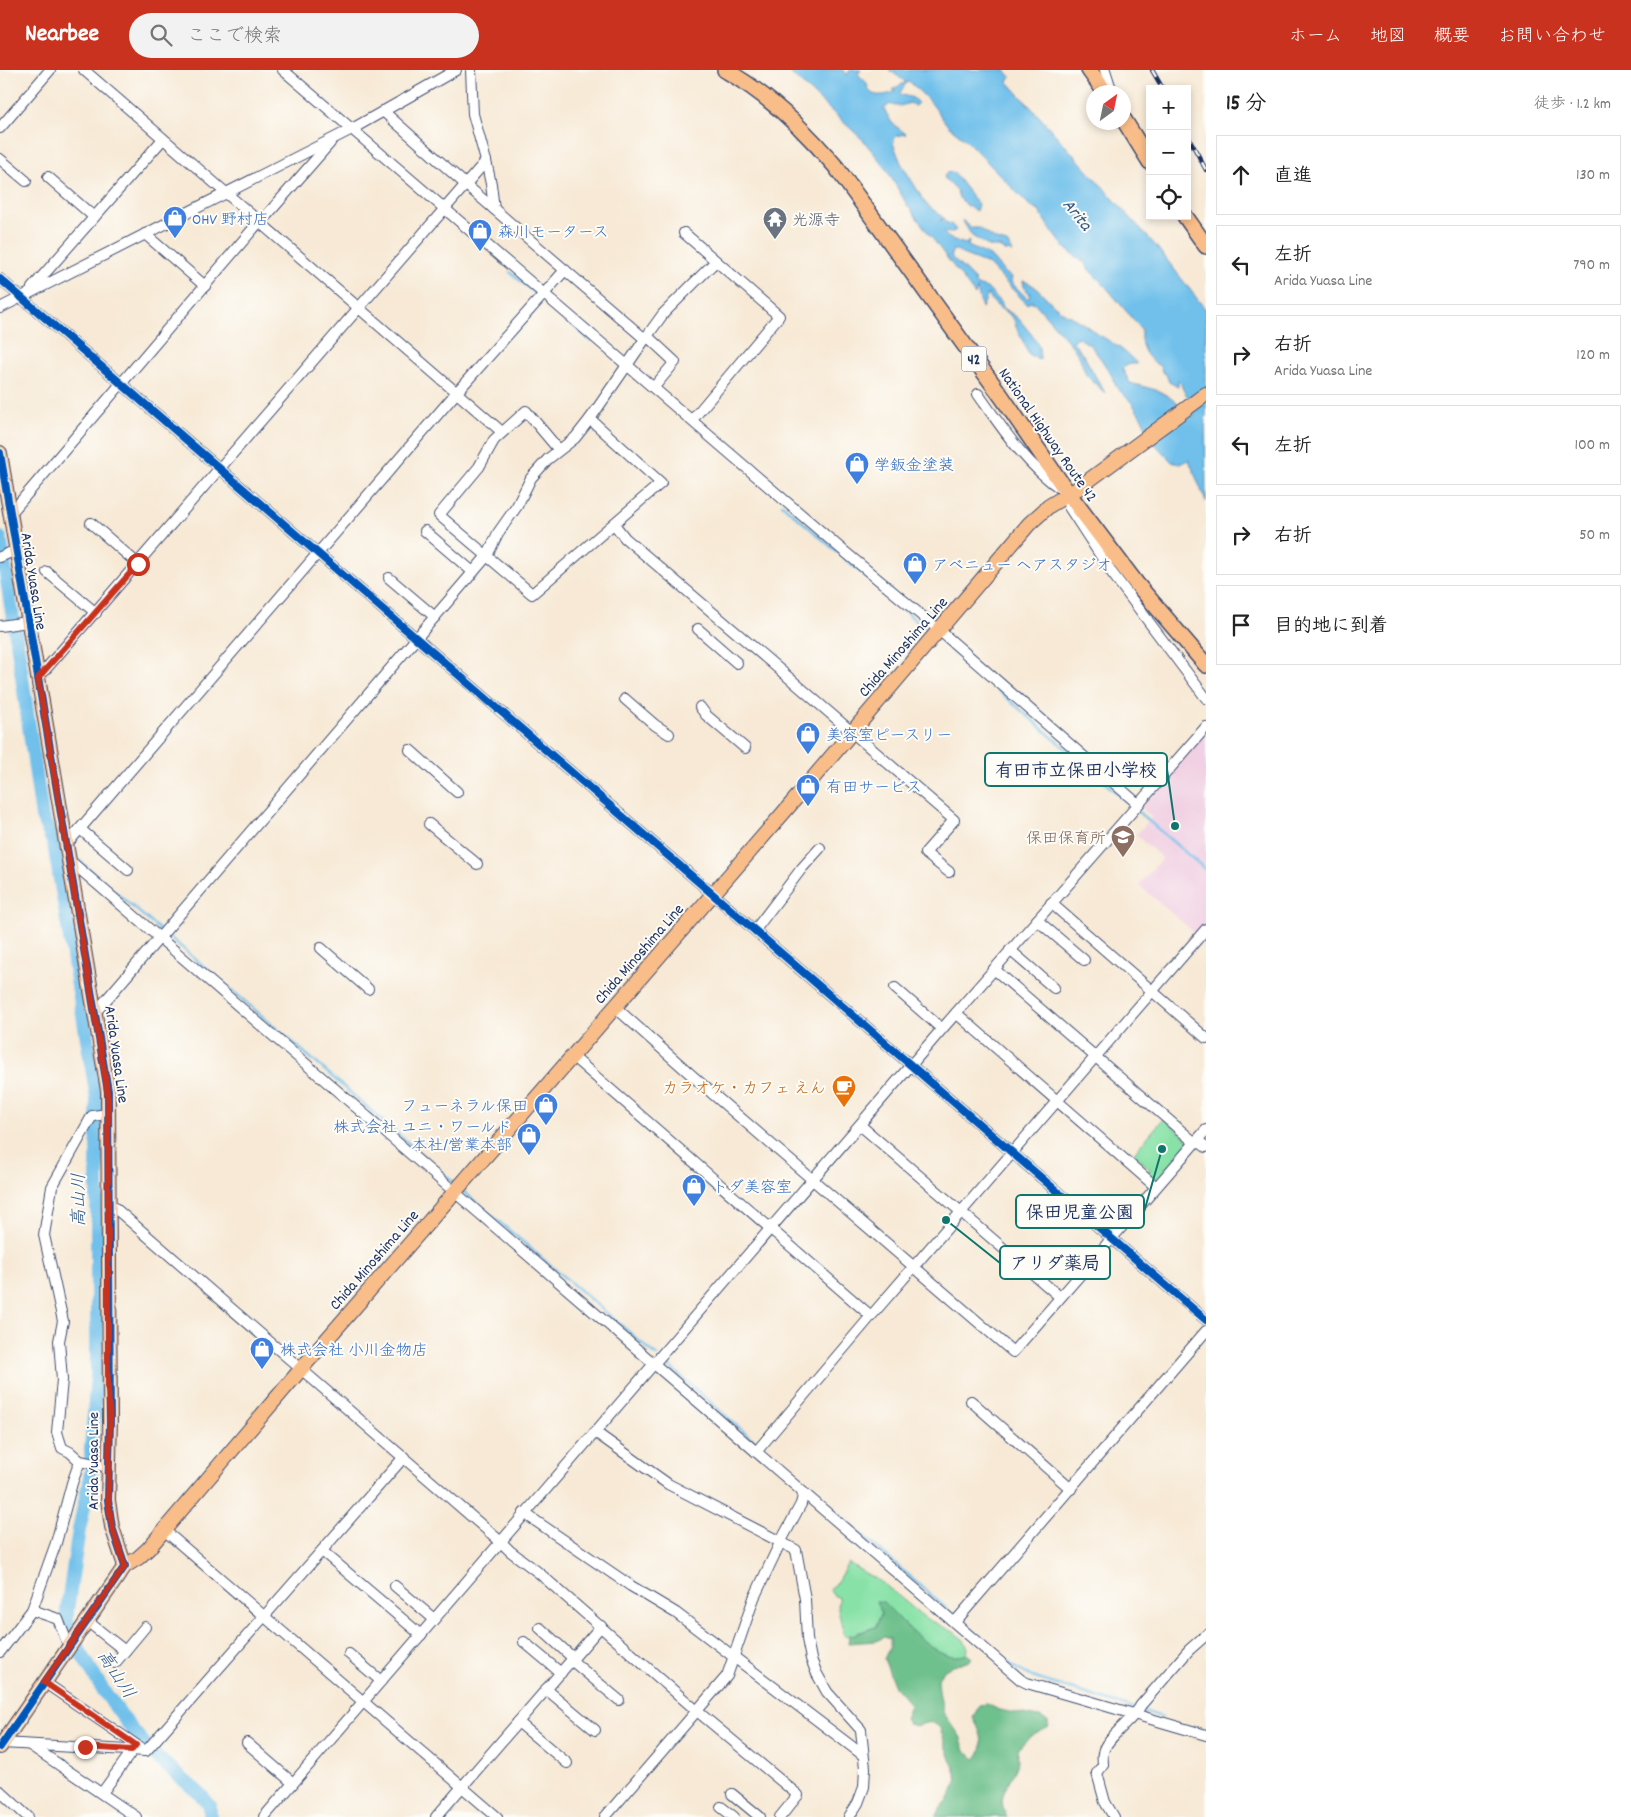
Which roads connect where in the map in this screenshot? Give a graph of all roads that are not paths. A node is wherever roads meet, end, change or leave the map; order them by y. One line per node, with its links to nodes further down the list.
1 (50, 70): 12 (street)
2 (84, 70): 16 (street)
3 (283, 70): 13 (street)
4 (456, 70): 11 (street)
5 (471, 70): 19 (street)
6 (725, 70): 53 (highway, National Highway Route 42 / 42)
7 (1089, 70): 9 (highway)
8 (1105, 70): 10 (street)
9 (1100, 85)
10 (1110, 85)
11 (382, 111): 13 (street); 22 (street)
12 (0, 128)
13 (352, 129): 15 (street); 24 (street)
14 (1130, 130): 17 (highway)
15 (334, 138): 23 (street); 28 (street)
16 (163, 139): 23 (street); 26 (street)
17 (1146, 156)
18 (0, 158): 21 (street)
19 (486, 161): 22 (street); 25 (street)
20 (48, 177): 26 (street)
21 (26, 181)
22 (465, 184): 24 (street); 25 (street)
23 (225, 193): 28 (street); 30 (street)
24 (444, 208): 36 (street); 39 (street)
25 (494, 209): 33 (street)
26 (94, 217): 37 (street)
27 (1188, 220): 31 (highway)
28 (260, 223): 35 (street); 39 (street)
29 (684, 233): 32 (street)
30 (145, 234): 35 (street); 37 (street)
31 (1206, 246)
32 (715, 262): 40 (street); 48 (street)
33 (565, 270): 36 (street); 40 (street)
34 (0, 279): 37 (street)
35 (205, 286): 42 (street)
36 (543, 294): 41 (street); 44 (street)
37 (24, 295): 38 (street); 42 (street)
38 (0, 308)
39 (358, 308): 44 (street); 52 (street)
40 (646, 338): 41 (street); 43 (street)
41 (628, 365): 43 (street); 47 (street)
42 (122, 384): 52 (street); 54 (street)
43 (654, 387): 48 (street)
44 (457, 392): 49 (street); 59 (street)
45 (978, 394): 53 (street)
46 (1206, 394): 53 (main road, Chida Minoshima Line)
47 (590, 419): 50 (street); 56 (street)
48 (692, 420): 71 (street)
49 (502, 432): 50 (street); 60 (street)
50 (559, 450): 60 (street)
51 (0, 453): 54 (main road, Arida Yuasa Line)
52 (219, 468): 59 (street); 62 (street)
53 (1070, 493): 71 (main road, Chida Minoshima Line); 74 (highway, National Highway Route 42 / 42); 76 (street)
54 (10, 514): 58 (main road, Arida Yuasa Line)
55 (91, 523): 62 (street)
56 (614, 524): 60 (street); 80 (street)
57 (425, 531): 64 (street)
58 (13, 552): 61 (street); 68 (main road, Arida Yuasa Line)
59 (318, 554): 72 (street); 87 (street)
60 (487, 556): 64 (street)
61 (0, 558)
62 (138, 564): 66 (street)
63 (47, 572): 66 (street)
64 (473, 572): 67 (street)
65 (389, 578): 67 (street)
66 (96, 612): 75 (street)
67 (435, 617): 72 (street)
68 (28, 622): 69 (street); 75 (main road, Arida Yuasa Line)
69 (0, 626)
70 (698, 629): 73 (street)
71 (939, 630): 80 (main road, Chida Minoshima Line); 85 (street)
72 (416, 638): 93 (street); 98 (street)
73 (738, 663)
74 (1206, 665)
75 (38, 678): 89 (main road, Arida Yuasa Line)
76 (1206, 698)
77 (625, 699): 81 (street)
78 (700, 707): 82 (street)
79 (1206, 727): 85 (street)
80 (851, 732): 92 (street); 93 (main road, Chida Minoshima Line)
81 (669, 734)
82 (745, 748)
83 (410, 750): 84 (street)
84 (457, 792)
85 (1138, 804): 94 (street)
86 (429, 824): 90 (street)
87 (80, 829): 89 (street); 91 (street)
88 (820, 848): 97 (street)
89 (67, 852): 98 (street); 109 (main road, Arida Yuasa Line)
90 (477, 864)
91 (128, 870)
92 (949, 872)
93 (713, 893): 97 (street); 107 (main road, Chida Minoshima Line)
94 (1051, 903): 95 (street); 106 (street)
95 (1037, 920): 100 (street); 101 (street)
96 (1206, 929): 106 (street)
97 (755, 930): 114 (street)
98 (160, 936): 109 (street); 124 (street)
99 (321, 948): 105 (street)
100 (1010, 950): 102 (street); 104 (street)
101 (1084, 960)
102 (994, 969): 108 (street); 113 (street)
103 (895, 988): 110 (street)
104 (1054, 988)
105 (368, 989)
106 (1151, 992): 111 (street); 113 (street)
107 (615, 1007): 112 (main road, Chida Minoshima Line); 122 (street)
108 (956, 1013): 110 (street); 115 (street)
109 (94, 1014): 116 (main road, Arida Yuasa Line)
110 (942, 1029): 114 (street)
111 (1206, 1038)
112 (572, 1056): 124 (main road, Chida Minoshima Line); 127 (street)
113 (1096, 1056): 115 (street); 119 (street)
114 (911, 1066): 117 (street); 121 (street)
115 (1057, 1101): 121 (street); 123 (street)
116 (108, 1114): 125 (main road, Arida Yuasa Line); 140 (street)
117 (860, 1125): 122 (street); 126 (street)
118 (1206, 1130): 119 (street)
119 (1196, 1141): 120 (street); 123 (street)
120 (1206, 1147)
121 (1013, 1153): 126 (street); 128 (street)
122 (813, 1180): 127 (street); 129 (street)
123 (1156, 1187): 128 (street)
124 (459, 1188): 134 (street); 135 (main road, Chida Minoshima Line)
125 (108, 1202): 135 (street); 140 (main road, Arida Yuasa Line)
126 (962, 1211): 129 (street); 130 (street)
127 (770, 1228): 131 (street); 134 (street)
128 (1112, 1238): 130 (street); 132 (street)
129 (914, 1266): 130 (street); 131 (street)
130 (1060, 1297)
131 (871, 1316): 138 (street)
132 (1206, 1320)
133 (1206, 1331): 141 (street)
134 (656, 1364): 137 (street); 138 (street)
135 (302, 1368): 139 (street); 144 (main road, Chida Minoshima Line)
136 (971, 1401): 141 (street)
137 (596, 1432): 143 (street); 145 (street)
138 (756, 1452): 142 (street)
139 (404, 1457): 146 (street); 147 (street)
140 (92, 1464): 148 (main road, Arida Yuasa Line); 150 (street)
141 (1071, 1489): 154 (street)
142 (802, 1492): 145 (street); 154 (street)
143 (524, 1514): 146 (street); 165 (street)
144 (164, 1530): 148 (main road, Chida Minoshima Line); 151 (street)
145 (781, 1541): 165 (street); 183 (street)
146 (501, 1542): 152 (street); 155 (street)
147 (322, 1551): 151 (street); 158 (street)
148 (125, 1566): 153 (main road)
149 (396, 1586): 152 (street)
150 (32, 1610): 160 (street); 163 (street)
151 (265, 1617): 173 (street); 182 (street)
152 (434, 1619): 158 (street)
153 (87, 1621): 160 (main road); 162 (street)
154 (955, 1622): 175 (street)
155 (601, 1626): 166 (street); 174 (street)
156 (145, 1627): 162 (street)
157 (540, 1628): 166 (street)
158 (421, 1634): 169 (street)
159 (1206, 1635): 175 (street)
160 (72, 1642): 170 (main road)
161 (524, 1642): 168 (street)
162 (125, 1651): 167 (street)
163 (0, 1652)
164 (348, 1654): 169 (street)
165 (734, 1657): 174 (street); 183 (street)
166 (572, 1659): 168 (street); 172 (street)
167 (115, 1663)
168 (561, 1673): 171 (street)
169 (381, 1681): 173 (street)
170 (44, 1682): 179 (main road); 182 (street)
171 (546, 1689): 176 (street); 177 (street)
172 (619, 1700)
173 (363, 1702): 185 (street); 186 (street)
174 (697, 1711): 196 (street); 199 (street)
175 (1136, 1715): 178 (street); 201 (street)
176 (518, 1722): 184 (street); 186 (street)
177 (595, 1730)
178 (1206, 1735)
179 (2, 1741): 181 (street)
180 (247, 1743): 185 (street)
181 (29, 1745): 182 (street); 188 (street)
182 (134, 1748): 188 (street)
183 (863, 1755): 200 (street)
184 (567, 1763)
185 (293, 1783): 193 (street)
186 (462, 1786): 194 (street); 195 (street)
187 (0, 1791): 191 (street)
188 (102, 1793): 192 (street)
189 (732, 1794): 198 (street)
190 (721, 1806): 197 (street)
191 (28, 1817)
192 (136, 1817)
193 (264, 1817)
194 (436, 1817)
195 (497, 1817)
196 (605, 1817)
197 (734, 1817)
198 (760, 1817)
199 (780, 1817)
200 (849, 1817)
201 (1114, 1817)

